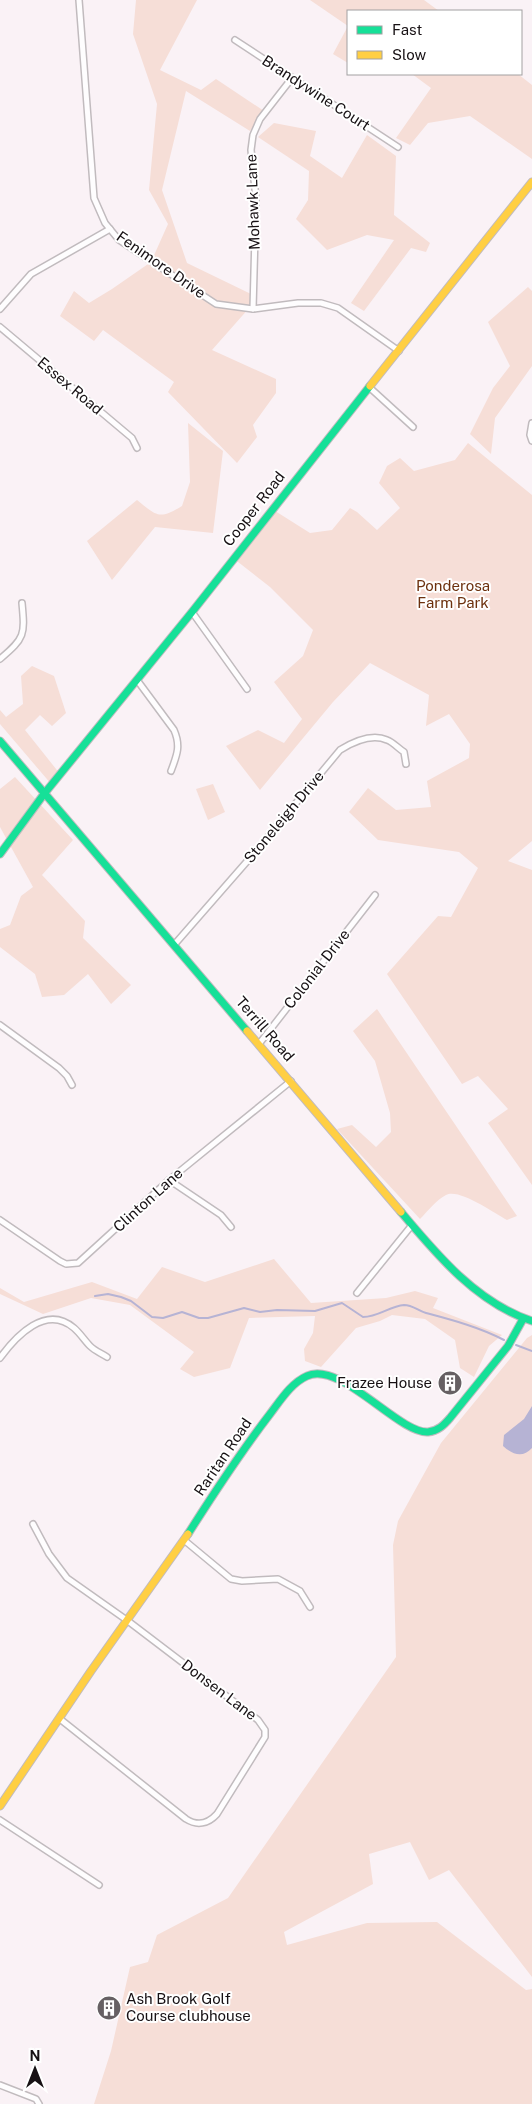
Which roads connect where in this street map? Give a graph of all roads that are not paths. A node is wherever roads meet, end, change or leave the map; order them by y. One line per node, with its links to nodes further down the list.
1 (79, 0): 6 (street, Fenimore Drive)
2 (234, 40): 3 (street, Brandywine Court)
3 (292, 78): 4 (street, Brandywine Court); 8 (street, Mohawk Lane)
4 (398, 147)
5 (532, 182): 10 (street, Cooper Road)
6 (110, 229): 7 (street); 8 (street, Fenimore Drive)
7 (0, 309)
8 (253, 309): 10 (street, Fenimore Drive)
9 (0, 327): 15 (street, Essex Road)
10 (399, 351): 11 (street, Cooper Road)
11 (369, 387): 13 (street); 17 (street, Cooper Road)
12 (532, 423): 14 (street)
13 (413, 427)
14 (532, 441)
15 (137, 448)
16 (22, 603): 18 (street)
17 (192, 612): 19 (street, Cooper Road); 20 (street)
18 (0, 660)
19 (137, 680): 23 (street); 24 (street, Cooper Road)
20 (246, 689)
21 (0, 741): 24 (street, Terrill Road)
22 (406, 764): 27 (street, Stoneleigh Drive)
23 (171, 771)
24 (44, 794): 25 (street, Cooper Road); 27 (street, Terrill Road)
25 (0, 854)
26 (375, 895): 29 (street, Colonial Drive)
27 (174, 945): 29 (street, Terrill Road)
28 (0, 1025): 31 (street)
29 (259, 1044): 30 (street, Terrill Road)
30 (291, 1081): 32 (street, Clinton Lane); 34 (street, Terrill Road)
31 (72, 1085)
32 (169, 1180): 33 (street, Clinton Lane); 35 (street)
33 (0, 1220)
34 (412, 1225): 36 (street); 37 (street, Terrill Road)
35 (231, 1227)
36 (357, 1292)
37 (523, 1319): 38 (street); 42 (street, Raritan Road)
38 (532, 1321)
39 (107, 1357): 40 (street)
40 (0, 1358)
41 (33, 1524): 44 (street, Donsen Lane)
42 (184, 1540): 43 (street); 44 (street, Raritan Road)
43 (310, 1607)
44 (128, 1621): 45 (street, Raritan Road); 45 (street, Donsen Lane)
45 (60, 1720): 46 (street, Raritan Road)
46 (0, 1806)
47 (0, 1820): 48 (street)
48 (99, 1885)
49 (0, 2084): 50 (street)
50 (39, 2104)

